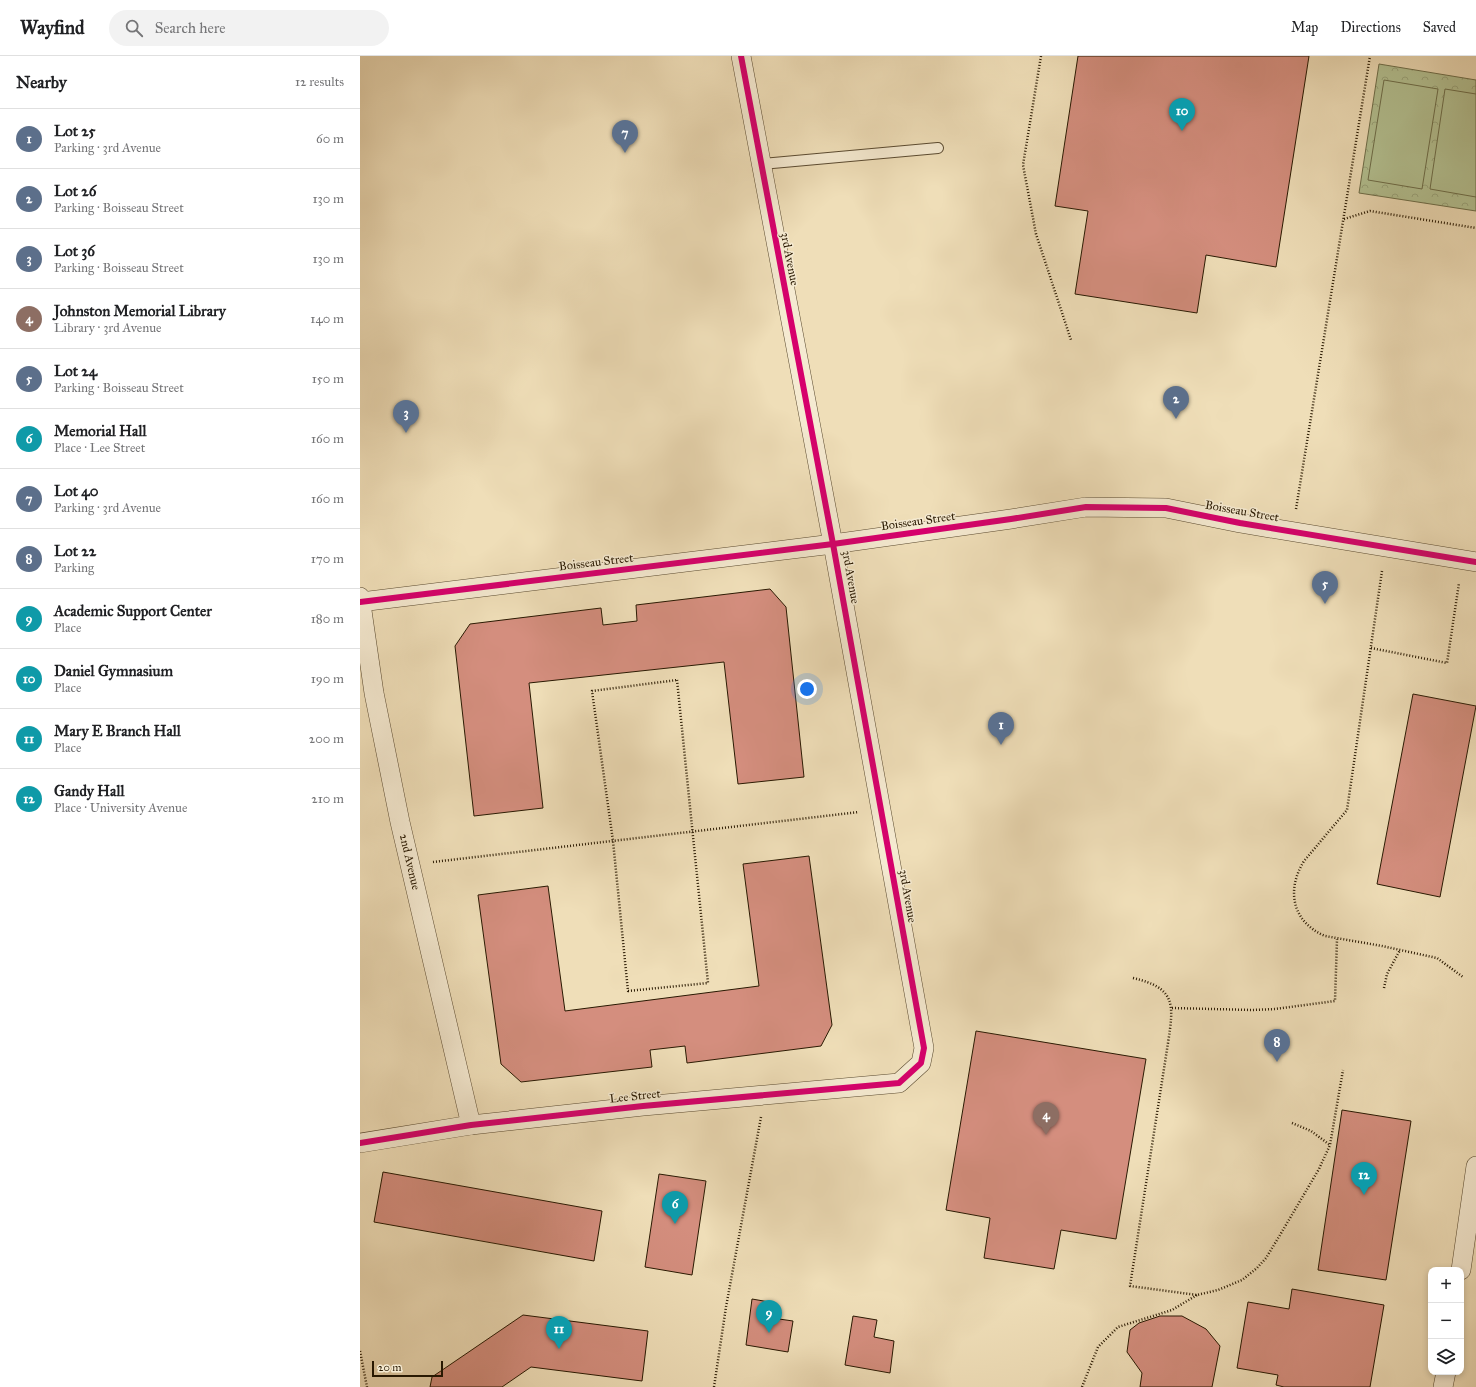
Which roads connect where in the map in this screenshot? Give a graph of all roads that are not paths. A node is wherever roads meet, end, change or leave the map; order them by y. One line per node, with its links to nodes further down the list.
1 (740, 56): 3 (street, 3rd Avenue)
2 (938, 148): 3 (lane)
3 (761, 164): 4 (street, 3rd Avenue)
4 (833, 544): 5 (street, Boisseau Street); 6 (street, Boisseau Street); 7 (street, 3rd Avenue)
5 (1476, 562)
6 (360, 600): 8 (street, 2nd Avenue)
7 (910, 1074): 8 (street, Lee Street)
8 (471, 1125): 9 (street, Lee Street)
9 (360, 1143)
10 (1476, 1166): 11 (street)
11 (1461, 1267)
12 (1445, 1375): 13 (street)
13 (1443, 1387)

